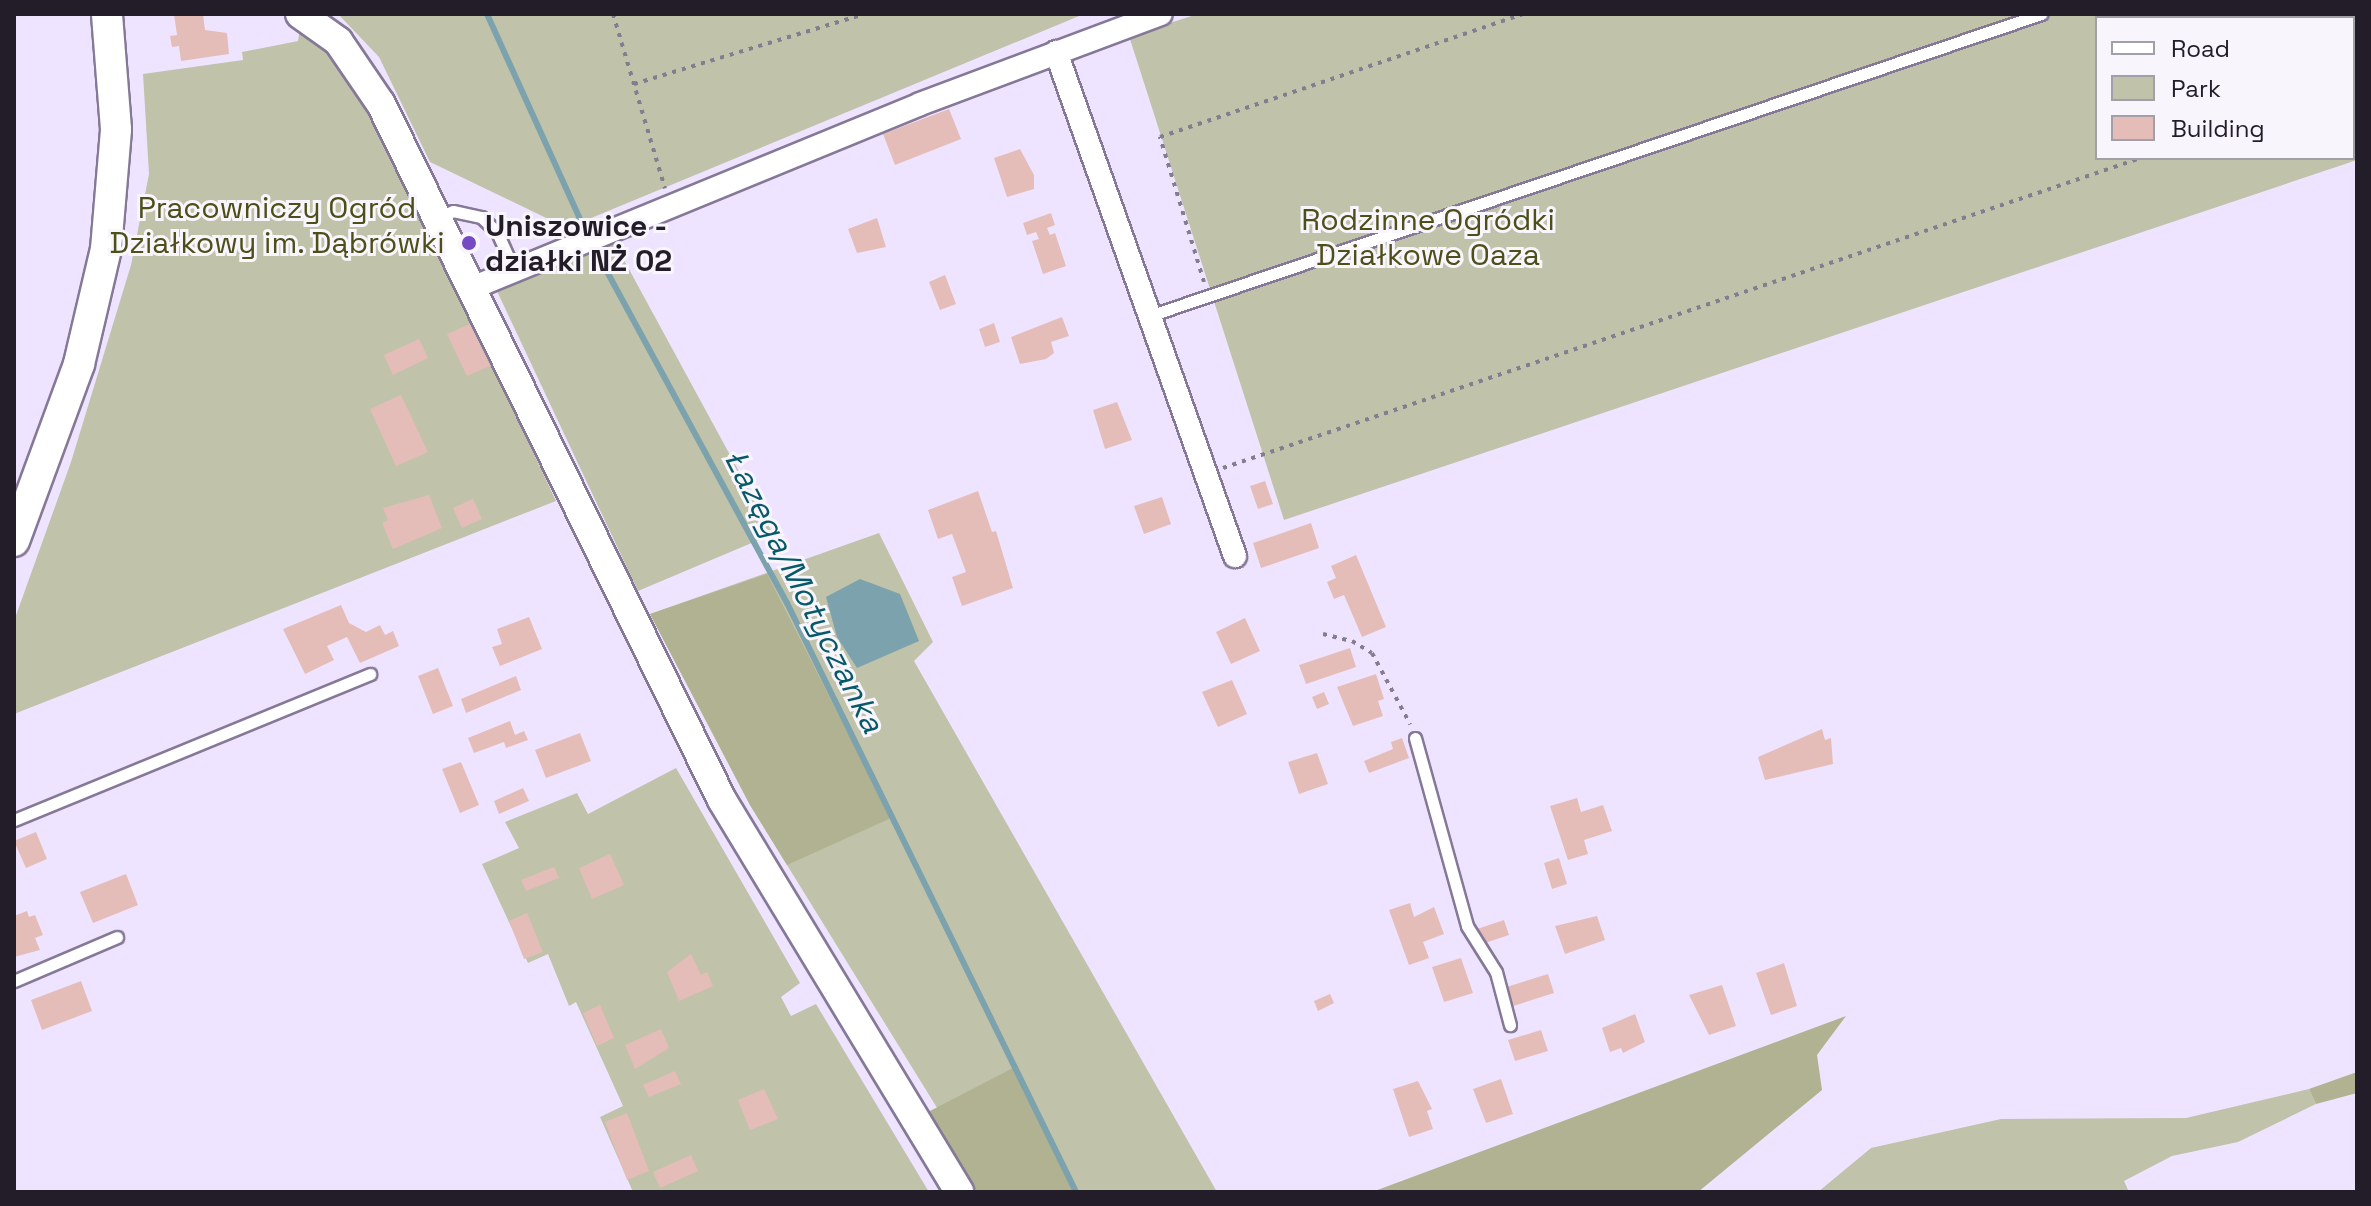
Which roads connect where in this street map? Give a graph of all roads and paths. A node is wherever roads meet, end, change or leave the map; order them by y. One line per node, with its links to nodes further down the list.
1 (107, 14): 18 (main road)
2 (300, 14): 12 (street)
3 (613, 14): 9 (path)
4 (864, 14): 9 (path)
5 (1161, 14): 8 (street)
6 (1523, 14): 15 (path)
7 (2041, 14): 15 (lane)
8 (1056, 52): 11 (street); 16 (street)
9 (634, 84): 11 (path)
10 (2135, 160): 17 (path)
11 (670, 206): 13 (street)
12 (438, 218): 13 (lane); 14 (street)
13 (514, 270): 14 (street)
14 (472, 288): 27 (street)
15 (1208, 296): 16 (lane)
16 (1149, 316): 17 (street)
17 (1205, 474): 19 (street)
18 (14, 541)
19 (1235, 556)
20 (1323, 634): 22 (path)
21 (370, 674): 23 (lane)
22 (1415, 738): 26 (lane)
23 (14, 820)
24 (117, 937): 25 (lane)
25 (14, 981)
26 (1510, 1025)
27 (959, 1192)

